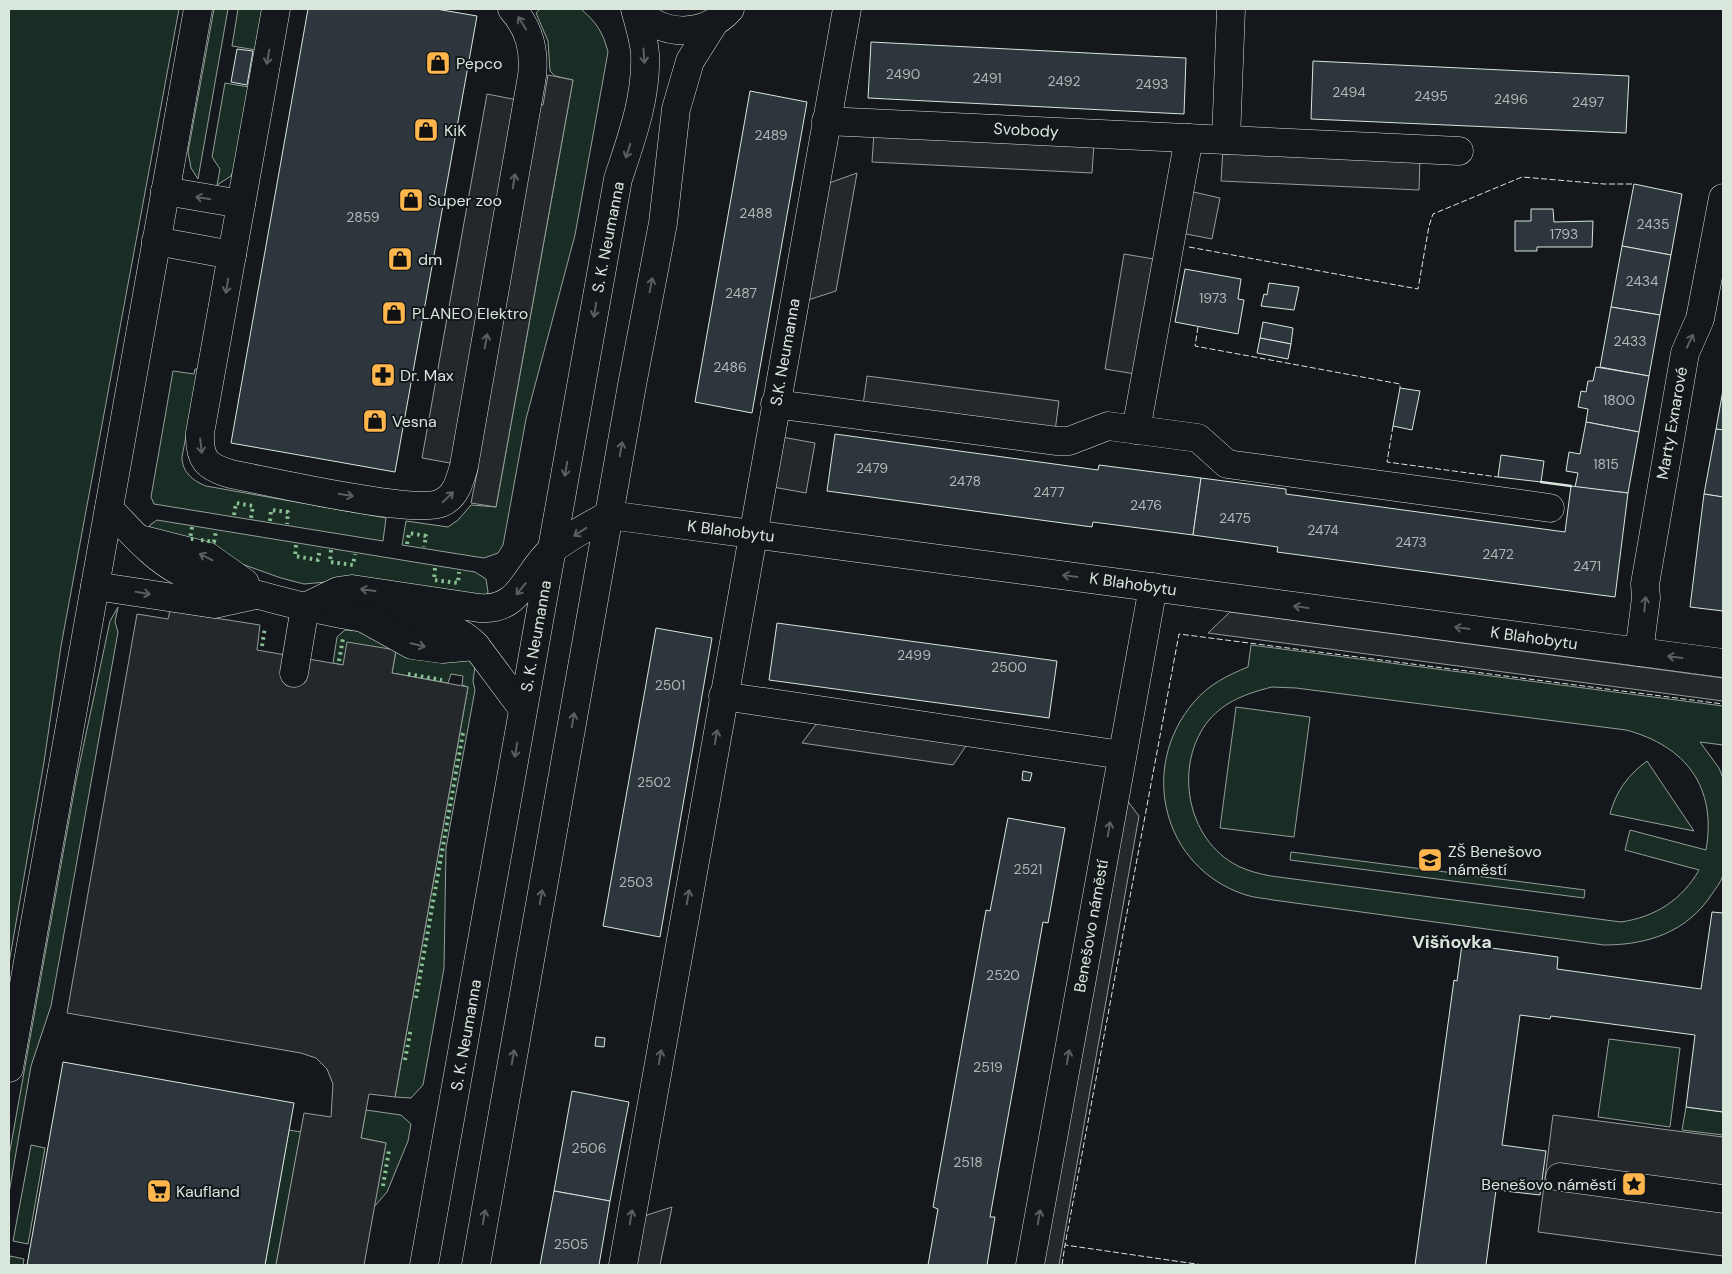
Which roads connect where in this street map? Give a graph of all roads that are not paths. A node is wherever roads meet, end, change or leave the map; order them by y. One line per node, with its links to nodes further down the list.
1 (198, 9): 12 (street)
2 (276, 9): 14 (street, one-way to 14)
3 (512, 9): 16 (street, one-way to 3)
4 (636, 9): 7 (street); 23 (street, S. K. Neumanna, one-way to 23)
5 (847, 9): 8 (street, S.K. Neumanna)
6 (1231, 9): 10 (street)
7 (722, 16): 21 (street, one-way to 7)
8 (826, 121): 9 (street, Svobody); 17 (street, S.K. Neumanna)
9 (1189, 138): 10 (street, Svobody); 18 (street)
10 (1226, 140): 11 (street, Svobody)
11 (1459, 151)
12 (165, 190): 14 (street, one-way to 12); 15 (street)
13 (1723, 198): 28 (street, Marty Exnarové, one-way to 13)
14 (241, 204): 16 (street)
15 (156, 241): 16 (street); 20 (street)
16 (232, 255)
17 (775, 404): 18 (street); 22 (street, S.K. Neumanna)
18 (1136, 430): 19 (street)
19 (1550, 508)
20 (109, 510): 24 (street); 26 (street, one-way to 20)
21 (609, 515): 22 (street, K Blahobytu); 23 (street, one-way to 23); 38 (street, one-way to 21)
22 (752, 534): 25 (street, K Blahobytu, one-way to 22); 31 (street, S.K. Neumanna)
23 (552, 550): 27 (street, one-way to 27); 32 (street, S. K. Neumanna)
24 (95, 586): 26 (street, one-way to 26); 34 (street)
25 (1153, 587): 28 (street, K Blahobytu, one-way to 25); 33 (street, Benešovo náměstí)
26 (260, 594): 27 (street)
27 (305, 606): 30 (street); 32 (street, one-way to 32)
28 (1638, 652): 29 (street, K Blahobytu, one-way to 28)
29 (1723, 663)
30 (294, 673)
31 (723, 696): 33 (street); 39 (street, S.K. Neumanna, one-way to 31)
32 (523, 709): 37 (street, S. K. Neumanna, one-way to 37)
33 (1122, 755): 40 (street, Benešovo náměstí, one-way to 33)
34 (9, 1068)
35 (1560, 1177): 36 (street)
36 (1723, 1198)
37 (424, 1265)
38 (476, 1265)
39 (623, 1265)
40 (1030, 1265)

